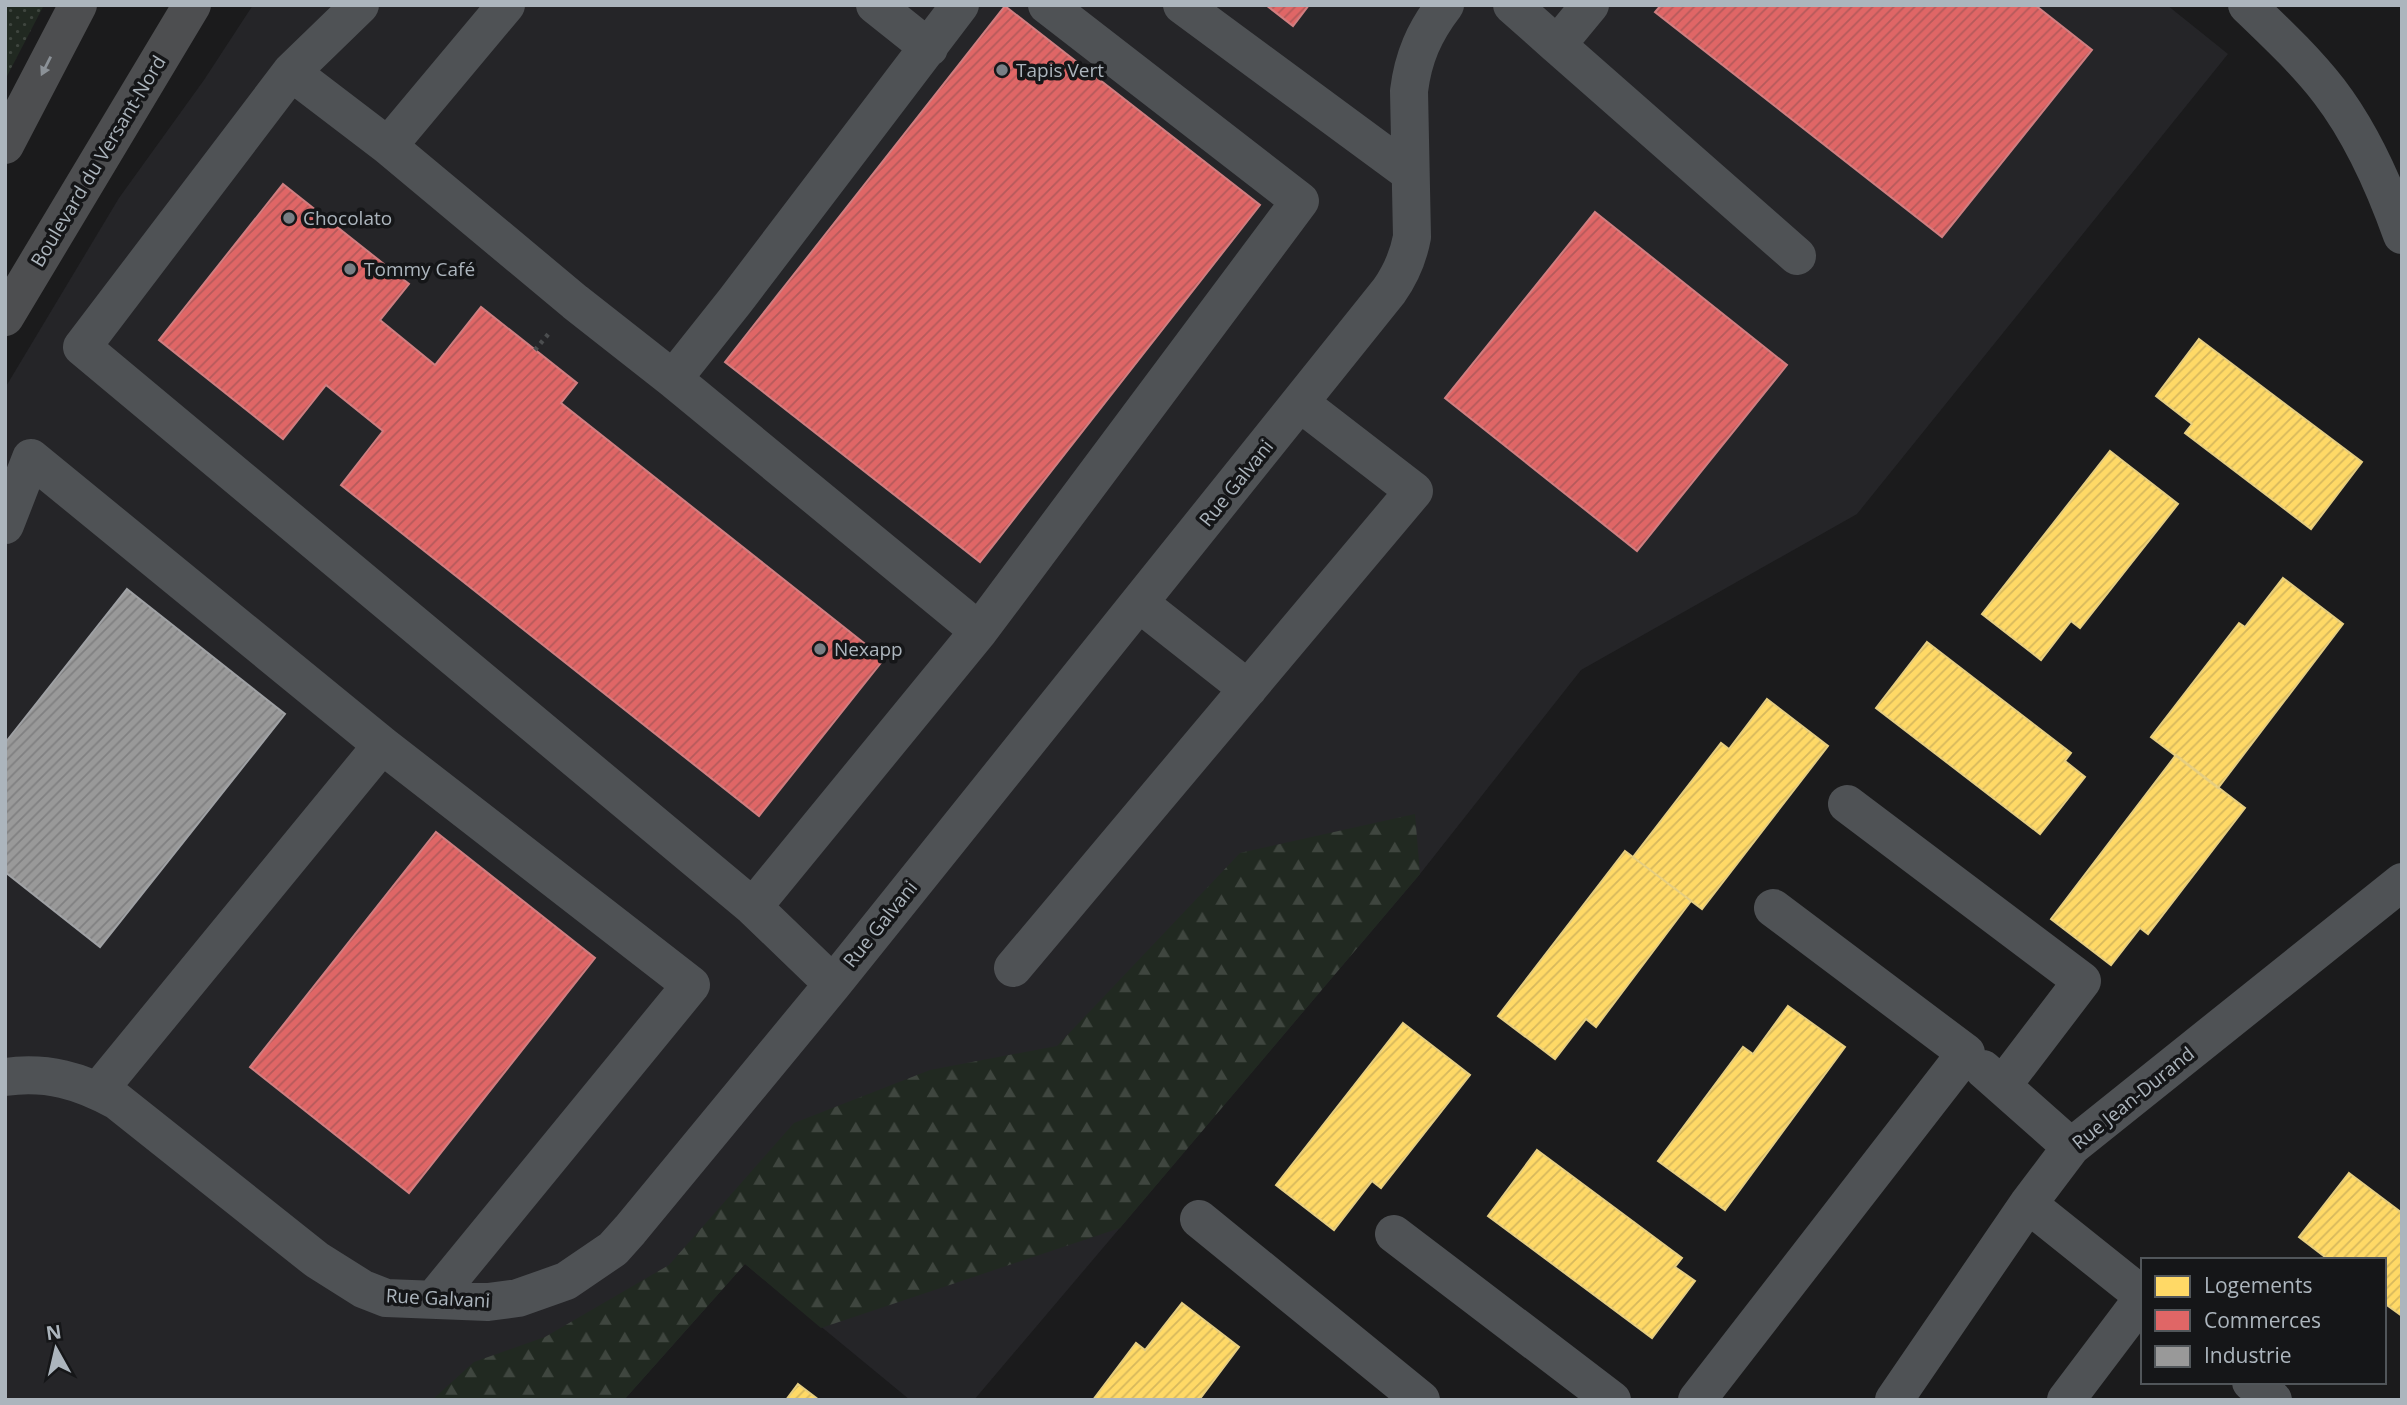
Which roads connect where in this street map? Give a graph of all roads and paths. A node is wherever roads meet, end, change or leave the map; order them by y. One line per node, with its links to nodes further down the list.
1 (78, 5): 16 (main road, one-way to 16)
2 (192, 5): 21 (main road, Boulevard du Versant-Nord)
3 (360, 5): 15 (street)
4 (506, 5): 17 (street)
5 (875, 5): 14 (street)
6 (960, 5): 14 (street)
7 (1047, 5): 26 (street)
8 (1182, 5): 18 (street)
9 (1445, 5): 18 (street, Rue Galvani)
10 (1512, 5): 13 (street)
11 (1590, 5): 13 (street)
12 (2247, 5): 19 (street)
13 (1557, 45): 20 (street)
14 (929, 48): 22 (street)
15 (291, 72): 17 (street); 31 (street)
16 (5, 145)
17 (388, 146): 22 (street)
18 (1410, 173): 23 (street, Rue Galvani)
19 (2402, 235)
20 (1797, 256)
21 (5, 317)
22 (673, 379): 26 (street)
23 (1300, 403): 25 (street, Rue Galvani); 27 (street)
24 (5, 525): 28 (street)
25 (1139, 603): 27 (street); 34 (street, Rue Galvani)
26 (979, 631): 31 (street)
27 (1248, 689): 33 (street)
28 (382, 745): 38 (street); 44 (street)
29 (1847, 803): 37 (street)
30 (2402, 882): 39 (street, Rue Jean-Durand)
31 (752, 907): 34 (street)
32 (1773, 908): 35 (street)
33 (1013, 968)
34 (833, 984): 44 (street, Rue Galvani)
35 (1966, 1053): 37 (street); 49 (street)
36 (5, 1077): 38 (street, Rue Galvani)
37 (2002, 1086): 39 (street)
38 (98, 1091): 44 (street, Rue Galvani)
39 (2071, 1147): 40 (street, Rue Jean-Durand)
40 (2028, 1204): 43 (street); 50 (street, Rue Jean-Durand)
41 (1199, 1219): 47 (street)
42 (1394, 1234): 48 (street)
43 (2141, 1295)
44 (433, 1300)
45 (2141, 1300): 51 (street)
46 (2253, 1384): 52 (street)
47 (1421, 1400)
48 (1612, 1400)
49 (1697, 1400)
50 (1894, 1400)
51 (2066, 1400)
52 (2273, 1400)

